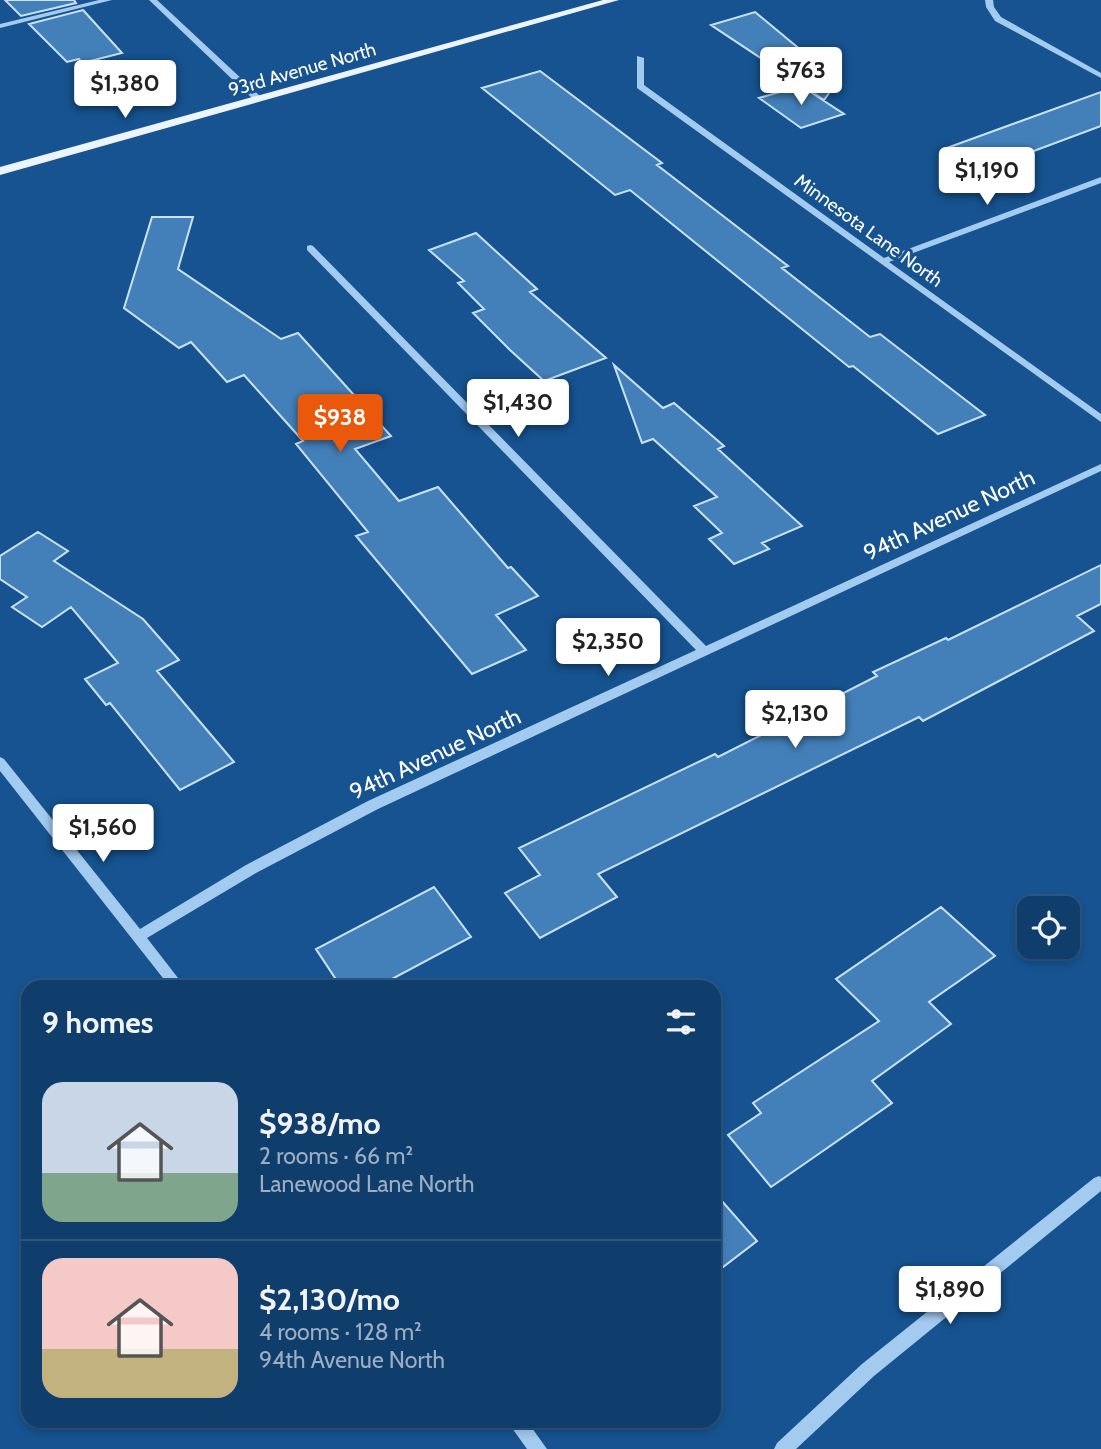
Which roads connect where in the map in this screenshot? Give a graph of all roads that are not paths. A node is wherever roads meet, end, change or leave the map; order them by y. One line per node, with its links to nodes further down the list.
1 (108, 0): 5 (street)
2 (153, 0): 8 (street)
3 (614, 0): 8 (main road, 93rd Avenue North)
4 (989, 0): 7 (street)
5 (0, 26)
6 (640, 58): 12 (street, Minnesota Lane North)
7 (1101, 76)
8 (258, 99): 9 (main road, 93rd Avenue North)
9 (0, 171)
10 (1101, 180): 12 (street)
11 (310, 247): 15 (street)
12 (883, 261): 13 (street, Minnesota Lane North)
13 (1101, 419)
14 (1101, 467): 15 (street, 94th Avenue North)
15 (705, 652): 17 (street, 94th Avenue North)
16 (0, 762): 17 (street)
17 (139, 936): 18 (street)
18 (173, 980)
19 (1100, 1183): 22 (street)
20 (522, 1428): 21 (street)
21 (538, 1449)
22 (783, 1449)

